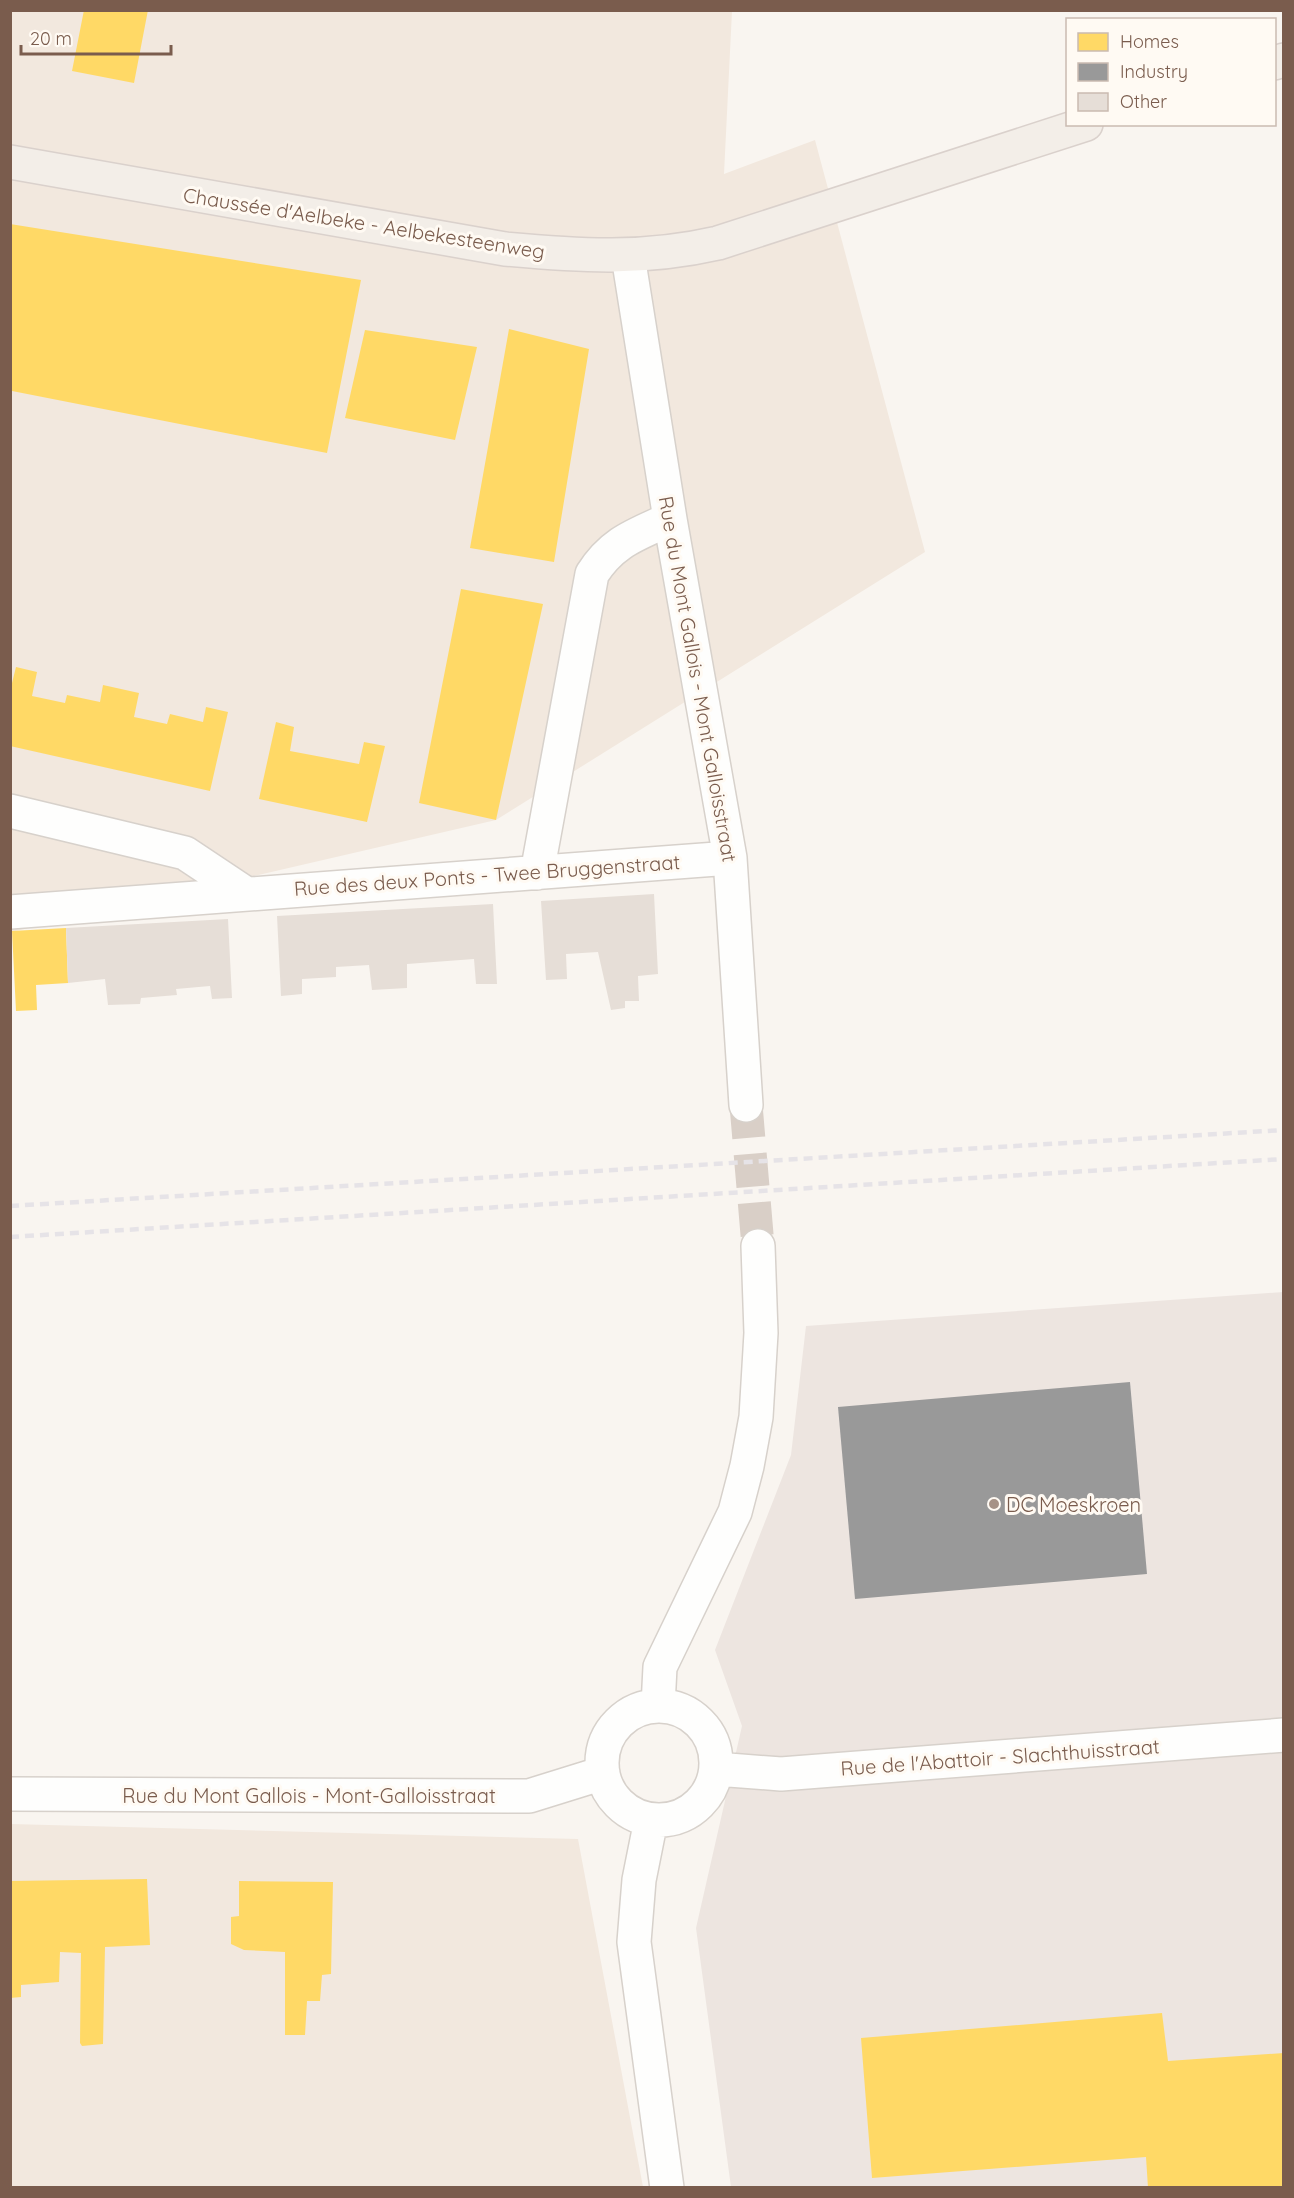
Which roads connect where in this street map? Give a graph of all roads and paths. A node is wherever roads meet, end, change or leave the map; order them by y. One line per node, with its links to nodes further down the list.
1 (1080, 126): 3 (main road, Chaussée d'Aelbeke - Aelbekesteenweg)
2 (10, 162): 3 (main road, Chaussée d'Aelbeke - Aelbekesteenweg)
3 (628, 256): 4 (street, Rue du Mont Gallois - Mont Galloisstraat)
4 (670, 519): 6 (street, Rue du Mont Gallois - Mont Galloisstraat); 7 (street)
5 (10, 811): 8 (street)
6 (730, 858): 7 (street, Rue des deux Ponts - Twee Bruggenstraat); 10 (street, Rue du Mont Gallois - Mont Galloisstraat)
7 (537, 873): 8 (street, Rue des deux Ponts - Twee Bruggenstraat)
8 (245, 893): 9 (street, Rue des deux Ponts - Twee Bruggenstraat)
9 (10, 912)
10 (746, 1105)
11 (758, 1246): 12 (street)
12 (658, 1706): 14 (street); 15 (street)
13 (1284, 1735): 14 (street, Rue de l'Abattoir - Slachthuisstraat)
14 (716, 1769): 17 (street)
15 (603, 1773): 16 (street, Rue du Mont Gallois - Mont-Galloisstraat); 17 (street)
16 (10, 1794)
17 (651, 1820): 18 (street)
18 (666, 2187)

